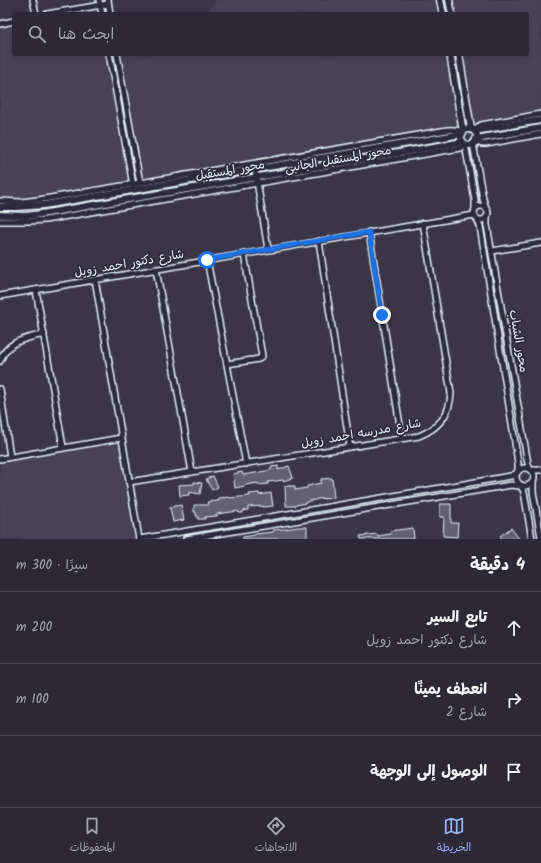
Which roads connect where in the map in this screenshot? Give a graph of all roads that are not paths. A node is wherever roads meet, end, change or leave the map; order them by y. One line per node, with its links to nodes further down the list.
1 (34, 0): 6 (street)
2 (440, 0): 9 (street)
3 (449, 0): 10 (street)
4 (108, 2): 5 (street); 8 (street)
5 (100, 3): 7 (street)
6 (36, 12)
7 (57, 12)
8 (110, 12)
9 (443, 12)
10 (452, 12)
11 (12, 21): 12 (street)
12 (0, 24)
13 (109, 56): 18 (street)
14 (117, 56): 17 (street)
15 (450, 56): 23 (street)
16 (459, 56): 22 (street)
17 (125, 98): 18 (street); 29 (street)
18 (117, 99): 30 (street)
19 (541, 114): 22 (street)
20 (541, 120): 22 (street)
21 (541, 128): 25 (street)
22 (473, 130): 23 (street); 25 (street)
23 (462, 133): 26 (street); 27 (street, محور المستقبل); 29 (street, محور المستقبل الجانبى)
24 (541, 134): 25 (street)
25 (475, 141): 26 (street); 33 (street)
26 (464, 143): 28 (street, محور المستقبل); 34 (street, محور الشباب)
27 (255, 169): 28 (street); 32 (street, محور المستقبل)
28 (257, 180): 35 (street, محور المستقبل); 37 (street); 42 (street)
29 (140, 184): 30 (street, محور المستقبل الجانبى)
30 (132, 185): 31 (street, محور المستقبل الجانبى)
31 (0, 201)
32 (0, 207)
33 (486, 208): 34 (street); 36 (street)
34 (475, 214): 36 (street); 38 (street, شارع دكتور احمد زويل); 64 (street, محور الشباب)
35 (0, 215)
36 (487, 216): 43 (street, محور الشباب)
37 (0, 221)
38 (422, 223): 39 (street, شارع دكتور احمد زويل); 55 (street, شارع مدرسه احمد زويل)
39 (369, 232): 40 (street, شارع دكتور احمد زويل); 55 (street)
40 (319, 241): 42 (street, شارع دكتور احمد زويل); 57 (street)
41 (541, 243): 43 (street)
42 (268, 250): 44 (street, شارع دكتور احمد زويل)
43 (492, 251): 61 (street, محور الشباب)
44 (244, 254): 45 (street, شارع دكتور احمد زويل); 52 (street)
45 (207, 260): 46 (street, شارع دكتور احمد زويل); 52 (street)
46 (156, 268): 47 (street, شارع دكتور احمد زويل); 63 (street)
47 (95, 279): 48 (street, شارع دكتور احمد زويل); 54 (street)
48 (36, 290): 49 (street, شارع دكتور احمد زويل); 50 (street)
49 (0, 296)
50 (44, 334): 51 (street); 56 (street)
51 (0, 361)
52 (227, 364): 60 (street)
53 (0, 389): 58 (street)
54 (121, 438): 56 (street); 66 (street)
55 (402, 438): 57 (street, شارع مدرسه احمد زويل)
56 (63, 447): 58 (street)
57 (350, 447): 60 (street, شارع مدرسه احمد زويل)
58 (10, 457): 59 (street)
59 (0, 458)
60 (246, 464): 63 (street, شارع مدرسه احمد زويل)
61 (531, 470): 62 (street); 64 (street); 67 (street)
62 (541, 470)
63 (192, 472): 66 (street, شارع مدرسه احمد زويل)
64 (517, 472): 68 (street); 70 (street)
65 (541, 479): 67 (street)
66 (129, 482): 70 (street)
67 (533, 482): 68 (street); 69 (street)
68 (521, 486): 71 (street); 72 (street)
69 (541, 537)
70 (140, 539)
71 (186, 539)
72 (532, 539)

